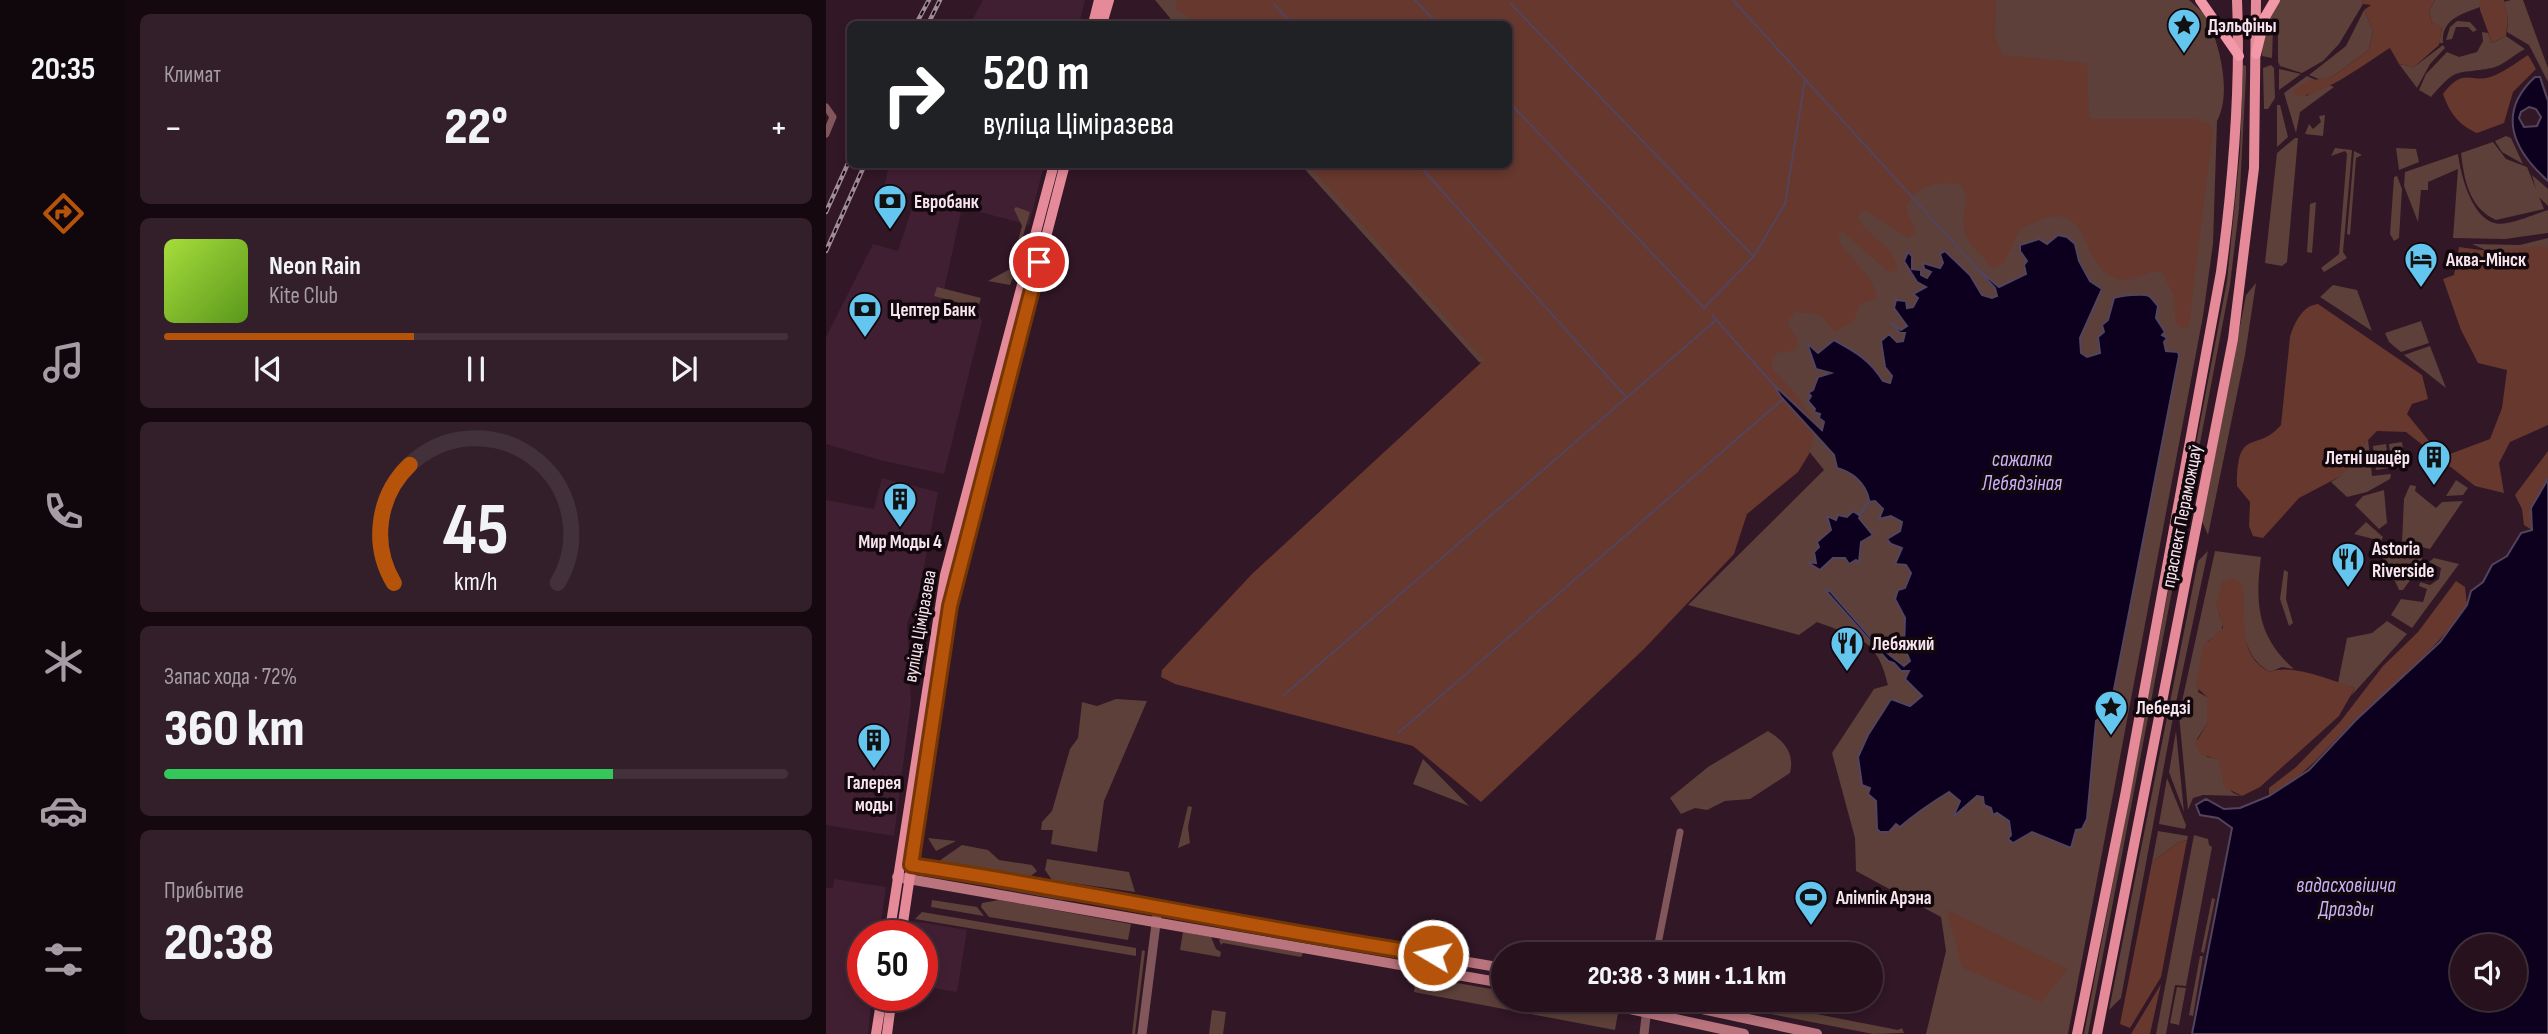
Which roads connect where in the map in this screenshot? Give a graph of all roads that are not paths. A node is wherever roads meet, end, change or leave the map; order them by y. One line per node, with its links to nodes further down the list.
1 (1099, 0): 7 (main road)
2 (1109, 0): 8 (main road)
3 (2200, 0): 10 (highway)
4 (2237, 0): 10 (main road, праспект Пераможцаў)
5 (2256, 0): 9 (main road, праспект Пераможцаў)
6 (2274, 0): 9 (highway)
7 (1094, 21)
8 (1104, 21)
9 (2256, 54): 37 (main road, праспект Пераможцаў)
10 (2239, 56): 36 (main road, праспект Пераможцаў)
11 (826, 107): 12 (street)
12 (826, 134)
13 (1053, 168): 16 (main road, вуліца Ціміразева)
14 (1064, 168): 16 (main road, вуліца Ціміразева)
15 (1680, 832): 22 (street)
16 (905, 864): 17 (main road, вуліца Ціміразева); 18 (main road)
17 (903, 879): 19 (main road, вуліца Ціміразева); 20 (main road, вуліца Ціміразева); 21 (main road)
18 (1158, 908): 21 (street); 23 (main road)
19 (893, 920)
20 (902, 920)
21 (1156, 921): 24 (main road); 32 (street)
22 (1658, 942)
23 (1491, 966)
24 (1491, 981)
25 (880, 1011): 30 (main road)
26 (890, 1011): 31 (main road)
27 (1641, 1012): 29 (main road)
28 (1716, 1012): 35 (main road)
29 (1645, 1013): 33 (street); 34 (main road)
30 (876, 1034)
31 (887, 1034)
32 (1142, 1034)
33 (1644, 1034)
34 (1744, 1034)
35 (1818, 1034)
36 (2077, 1034)
37 (2096, 1034)

